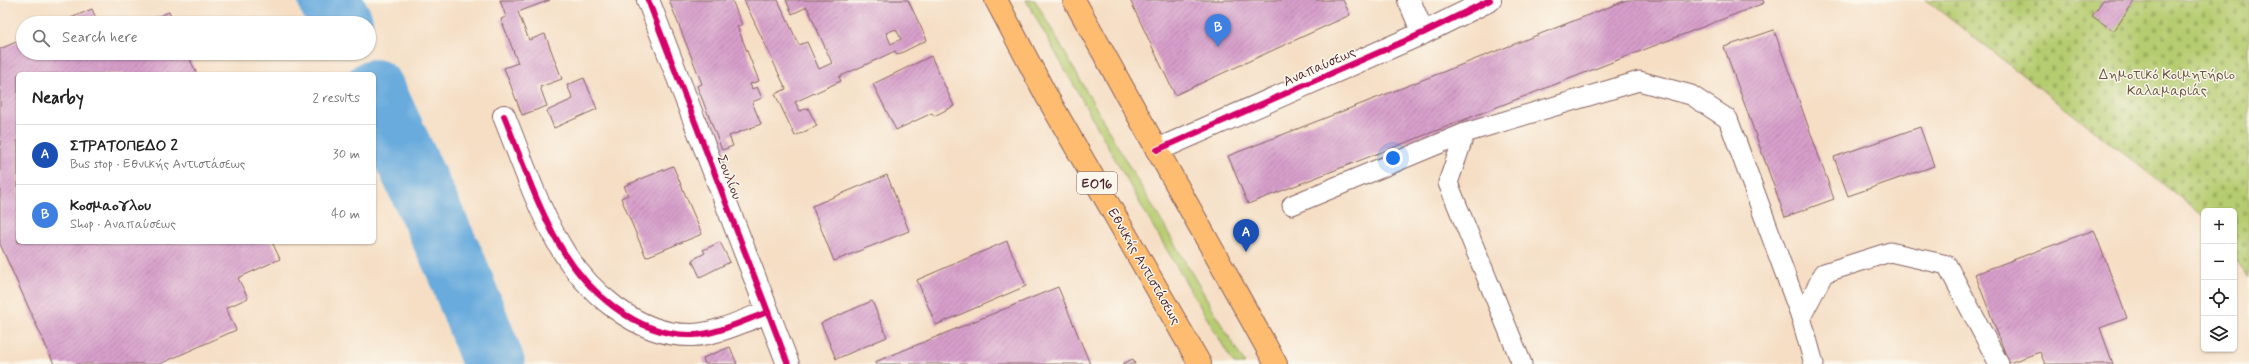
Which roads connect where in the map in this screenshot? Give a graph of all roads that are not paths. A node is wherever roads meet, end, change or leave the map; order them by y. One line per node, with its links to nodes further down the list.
1 (648, 0): 11 (street, Σουλίου)
2 (996, 0): 14 (main road, Εθνικής Αντιστάσεως / ΕΟ16)
3 (1074, 0): 9 (main road)
4 (1409, 0): 6 (street)
5 (1490, 0): 6 (street, Αναπαύσεως)
6 (1423, 33): 9 (street, Αναπαύσεως)
7 (504, 116): 11 (street)
8 (1465, 133): 10 (lane); 12 (lane); 16 (lane)
9 (1157, 150): 15 (main road)
10 (1292, 205)
11 (768, 312): 13 (street, Σουλίου)
12 (1801, 317): 17 (lane); 18 (lane)
13 (788, 364)
14 (1200, 364)
15 (1276, 364)
16 (1522, 364)
17 (1814, 364)
18 (2000, 364)

